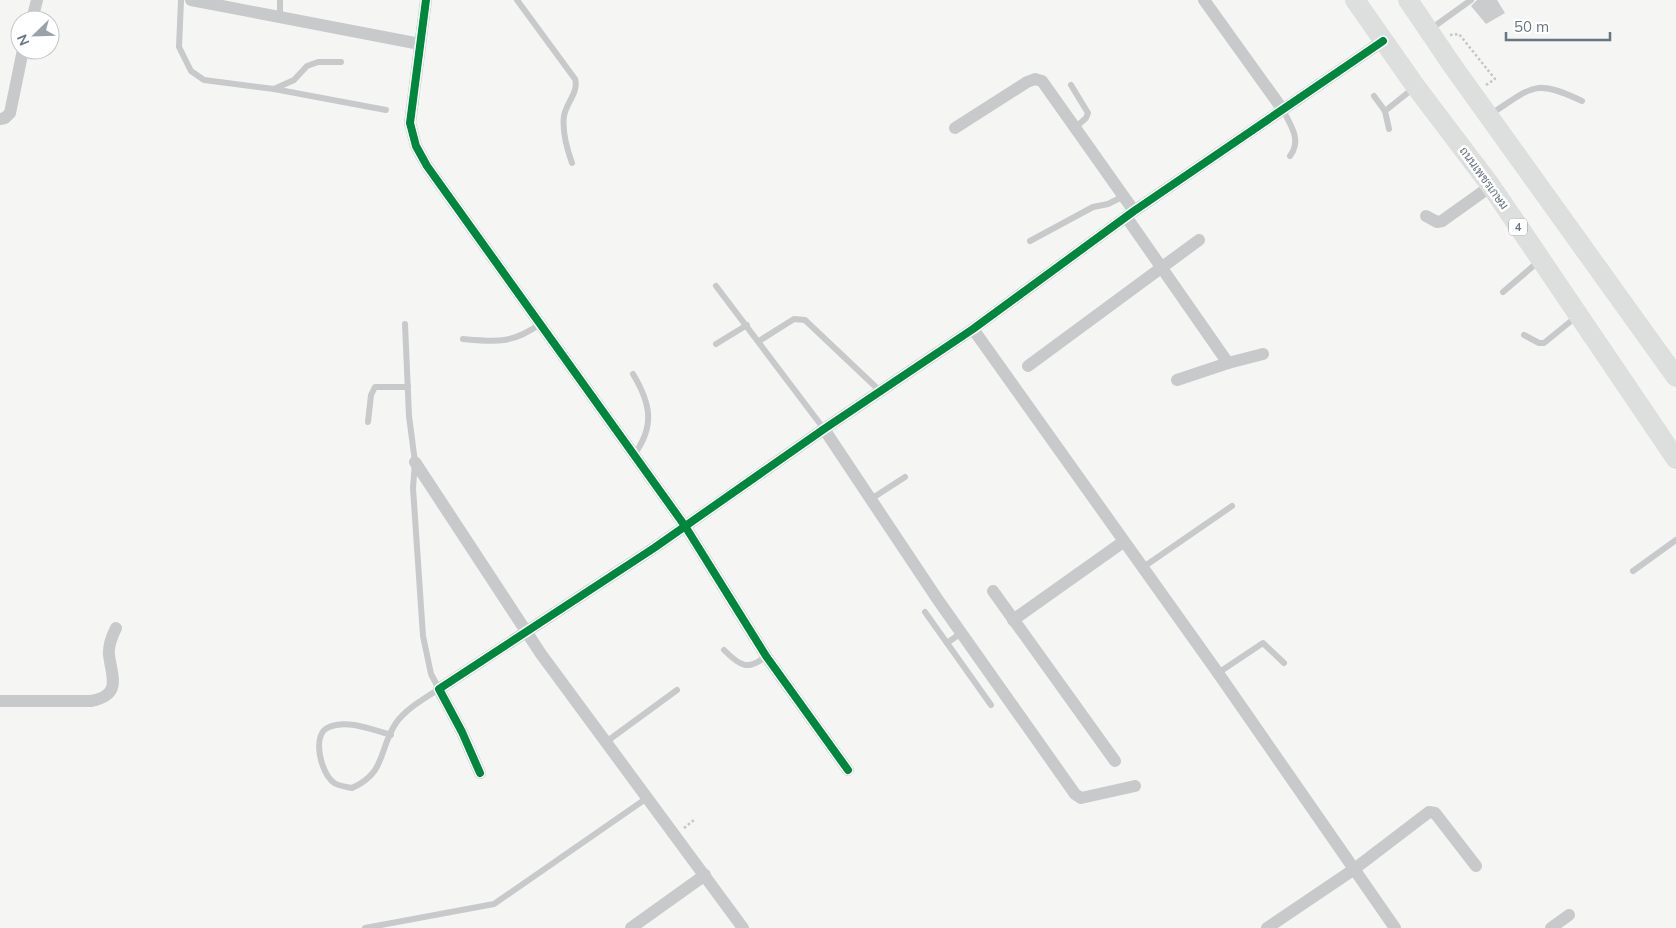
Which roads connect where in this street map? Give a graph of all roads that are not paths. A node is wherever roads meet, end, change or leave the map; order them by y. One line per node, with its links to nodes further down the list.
1 (181, 0): 18 (lane)
2 (191, 0): 10 (street)
3 (280, 0): 10 (lane)
4 (426, 0): 13 (street)
5 (517, 0): 30 (lane)
6 (1204, 0): 22 (street)
7 (1355, 0): 12 (main road, ถนนเพชรเกษม / 4)
8 (1408, 0): 11 (main road)
9 (1471, 0): 11 (lane)
10 (280, 17): 13 (street)
11 (1430, 33): 24 (main road)
12 (1383, 41): 17 (main road, ถนนเพชรเกษม / 4); 22 (street)
13 (420, 44): 43 (street)
14 (21, 60): 25 (street)
15 (341, 62): 18 (lane)
16 (1071, 85): 26 (lane)
17 (1416, 87): 23 (lane); 31 (main road, ถนนเพชรเกษม / 4)
18 (274, 89): 21 (lane)
19 (1374, 96): 23 (lane)
20 (1582, 100): 24 (lane)
21 (386, 110)
22 (1283, 110): 29 (lane); 33 (street)
23 (1385, 111): 28 (lane)
24 (1488, 116): 54 (main road)
25 (0, 119)
26 (1076, 127): 27 (street); 32 (street)
27 (955, 128)
28 (1390, 130)
29 (1290, 156)
30 (572, 163)
31 (1491, 186): 34 (street); 37 (main road, ถนนเพชรเกษม / 4)
32 (1124, 196): 33 (street); 35 (lane)
33 (1130, 214): 38 (street); 45 (street)
34 (1426, 216)
35 (1030, 240)
36 (1199, 240): 38 (street)
37 (1540, 260): 40 (lane); 41 (main road, ถนนเพชรเกษม / 4)
38 (1162, 269): 51 (street); 52 (street)
39 (716, 286): 44 (lane)
40 (1503, 292)
41 (1577, 316): 46 (lane); 61 (main road, ถนนเพชรเกษม / 4)
42 (405, 324): 56 (lane)
43 (540, 324): 47 (lane); 60 (street)
44 (746, 325): 48 (lane); 49 (lane)
45 (973, 329): 57 (street); 68 (street)
46 (1524, 334)
47 (463, 339)
48 (759, 341): 57 (lane); 59 (lane)
49 (716, 344)
50 (1263, 354): 51 (street)
51 (1228, 363): 55 (street)
52 (1028, 366)
53 (633, 374): 60 (lane)
54 (1676, 377)
55 (1177, 380)
56 (408, 387): 58 (lane); 62 (lane)
57 (880, 391): 59 (street)
58 (368, 422)
59 (824, 428): 64 (street); 66 (street)
60 (634, 455): 66 (street)
61 (1676, 459)
62 (414, 462): 75 (street); 82 (lane)
63 (905, 477): 64 (lane)
64 (871, 500): 76 (street)
65 (1232, 506): 69 (lane)
66 (685, 526): 75 (street); 79 (street)
67 (1676, 540): 70 (lane)
68 (1123, 542): 69 (street); 73 (street)
69 (1142, 568): 81 (street)
70 (1634, 571)
71 (994, 591): 73 (street)
72 (925, 612): 77 (lane)
73 (1013, 620): 88 (street)
74 (116, 628): 84 (street)
75 (526, 631): 82 (street); 87 (street)
76 (961, 633): 77 (lane); 91 (street)
77 (947, 643): 85 (lane)
78 (724, 650): 79 (lane)
79 (766, 656): 89 (street)
80 (1284, 663): 81 (lane)
81 (1218, 673): 94 (street)
82 (439, 690): 86 (lane); 90 (street)
83 (677, 690): 87 (lane)
84 (0, 701)
85 (991, 705)
86 (390, 735): 86 (lane)
87 (606, 742): 92 (street)
88 (1115, 761)
89 (848, 770)
90 (480, 773)
91 (1135, 786)
92 (647, 798): 95 (street); 97 (lane)
93 (1476, 866): 94 (street)
94 (1352, 870): 100 (street); 101 (street)
95 (705, 874): 98 (street); 99 (street)
96 (1569, 915): 102 (street)
97 (365, 928)
98 (631, 928)
99 (743, 928)
100 (1267, 928)
101 (1394, 928)
102 (1550, 928)

